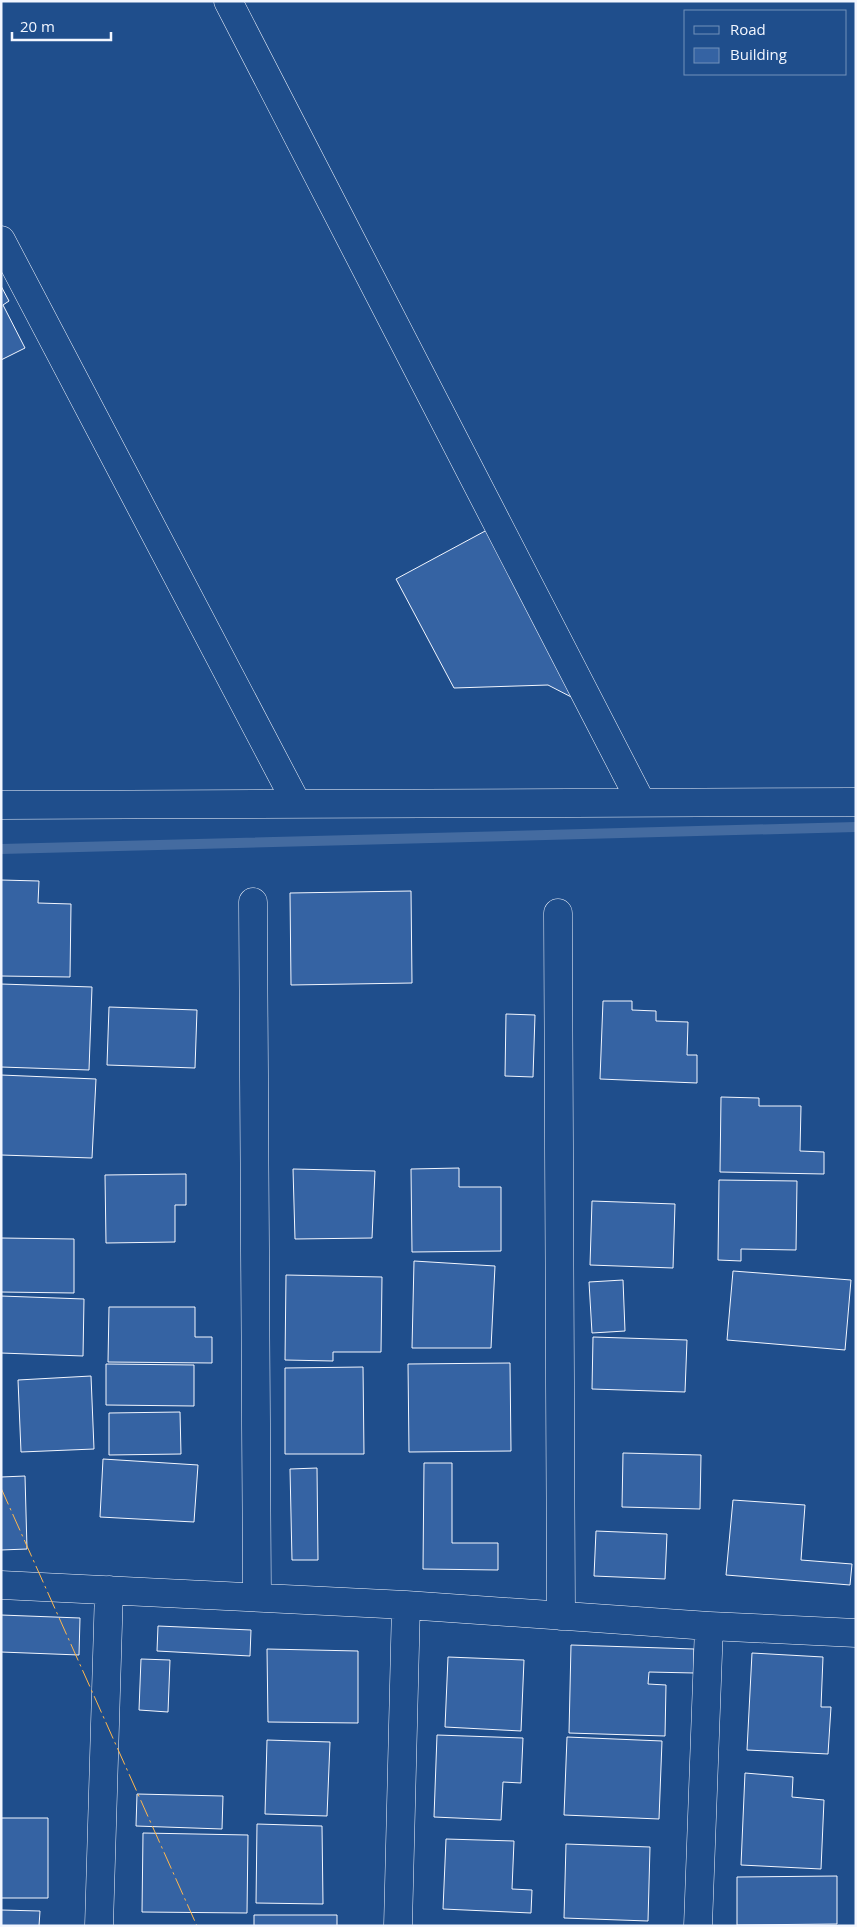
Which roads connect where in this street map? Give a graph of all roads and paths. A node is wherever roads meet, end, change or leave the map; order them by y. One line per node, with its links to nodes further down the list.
1 (228, 1): 3 (street)
2 (1, 240): 5 (street)
3 (641, 802): 4 (street); 5 (street)
4 (856, 802)
5 (297, 804): 6 (street)
6 (1, 805)
7 (253, 902): 11 (street)
8 (558, 913): 13 (street)
9 (1, 1585): 10 (street)
10 (109, 1590): 11 (street); 16 (street)
11 (257, 1597): 12 (street)
12 (406, 1605): 13 (street); 17 (street)
13 (561, 1616): 14 (street)
14 (709, 1626): 15 (street); 18 (street)
15 (856, 1633)
16 (99, 1926)
17 (398, 1926)
18 (698, 1926)

